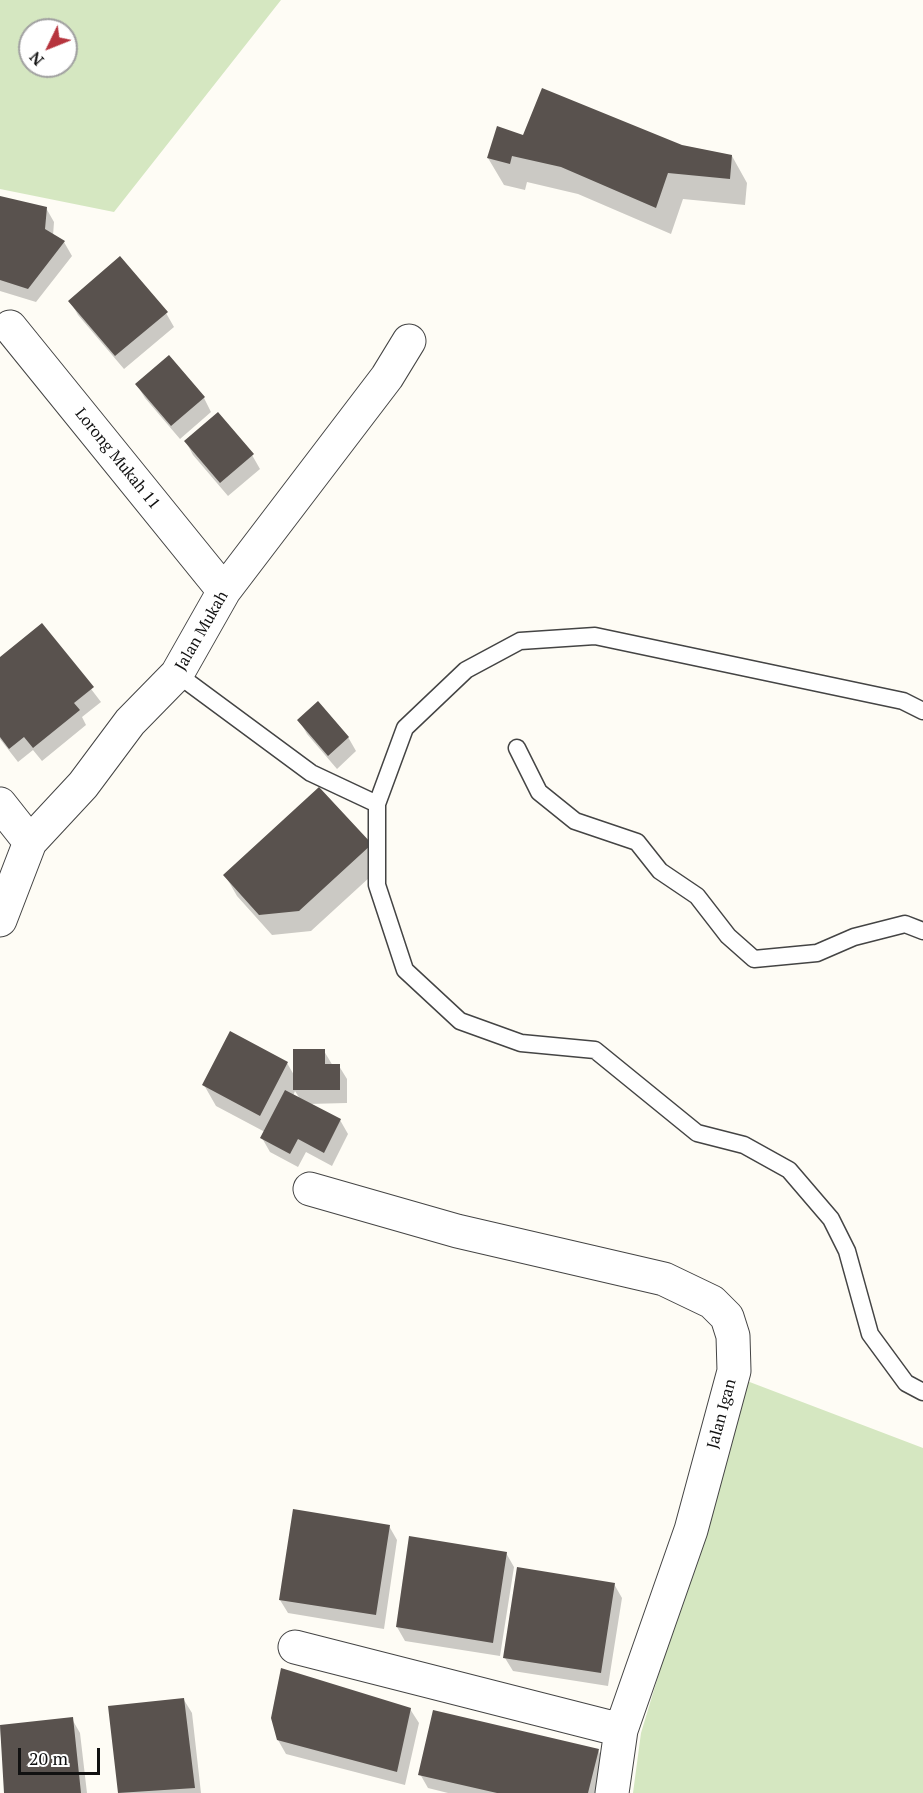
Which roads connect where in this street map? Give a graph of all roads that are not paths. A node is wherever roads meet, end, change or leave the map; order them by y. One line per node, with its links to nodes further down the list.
1 (10, 327): 3 (street, Lorong Mukah 11)
2 (409, 341): 3 (street, Jalan Mukah)
3 (225, 591): 4 (street, Jalan Mukah)
4 (177, 674): 8 (lane); 9 (street, Jalan Mukah)
5 (923, 711): 8 (lane)
6 (517, 748): 11 (lane)
7 (0, 804): 9 (street)
8 (376, 804): 13 (lane)
9 (30, 842): 10 (street, Jalan Mukah)
10 (0, 920)
11 (923, 931)
12 (310, 1189): 15 (street, Jalan Igan)
13 (923, 1392)
14 (295, 1647): 15 (street)
15 (621, 1730): 16 (street, Jalan Igan)
16 (612, 1793)

